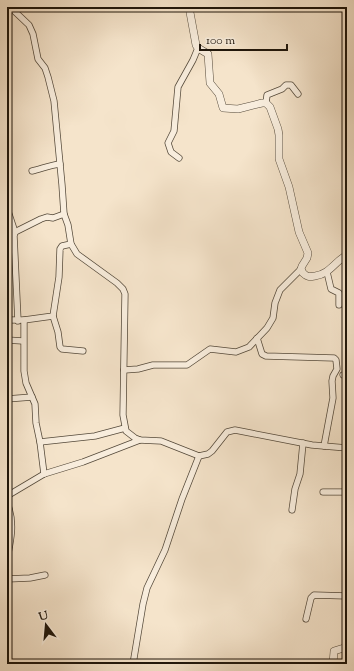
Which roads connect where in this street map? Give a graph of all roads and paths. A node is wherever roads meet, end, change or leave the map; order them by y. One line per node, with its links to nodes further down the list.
1 (10, 7): 7 (street)
2 (189, 7): 3 (street)
3 (198, 48): 5 (street); 6 (street)
4 (298, 94): 5 (street)
5 (266, 103): 14 (street)
6 (179, 158)
7 (60, 164): 8 (street); 10 (street)
8 (32, 171)
9 (7, 195): 11 (street)
10 (64, 214): 11 (street); 12 (street)
11 (15, 232): 19 (street)
12 (71, 244): 17 (street); 24 (street)
13 (347, 255): 15 (street)
14 (301, 269): 15 (street); 20 (street)
15 (327, 272): 16 (street)
16 (339, 305)
17 (52, 316): 19 (street); 23 (street)
18 (7, 320): 19 (street)
19 (21, 320): 22 (street)
20 (257, 338): 24 (street); 31 (street)
21 (7, 340): 22 (street)
22 (23, 341): 25 (street)
23 (83, 351)
24 (124, 370): 27 (street)
25 (32, 397): 26 (street); 29 (street)
26 (7, 399)
27 (125, 428): 28 (street); 29 (street)
28 (140, 440): 33 (street); 34 (street)
29 (40, 442): 34 (street)
30 (303, 443): 31 (street); 33 (street); 39 (street)
31 (324, 446): 32 (street)
32 (347, 448)
33 (200, 456): 46 (street)
34 (44, 474): 37 (street)
35 (323, 492): 36 (street)
36 (347, 492)
37 (7, 496)
38 (7, 503): 40 (street)
39 (292, 510)
40 (7, 559)
41 (46, 575): 42 (street)
42 (7, 579)
43 (347, 596): 44 (street)
44 (306, 619)
45 (347, 647): 47 (street)
46 (133, 664)
47 (333, 664)

